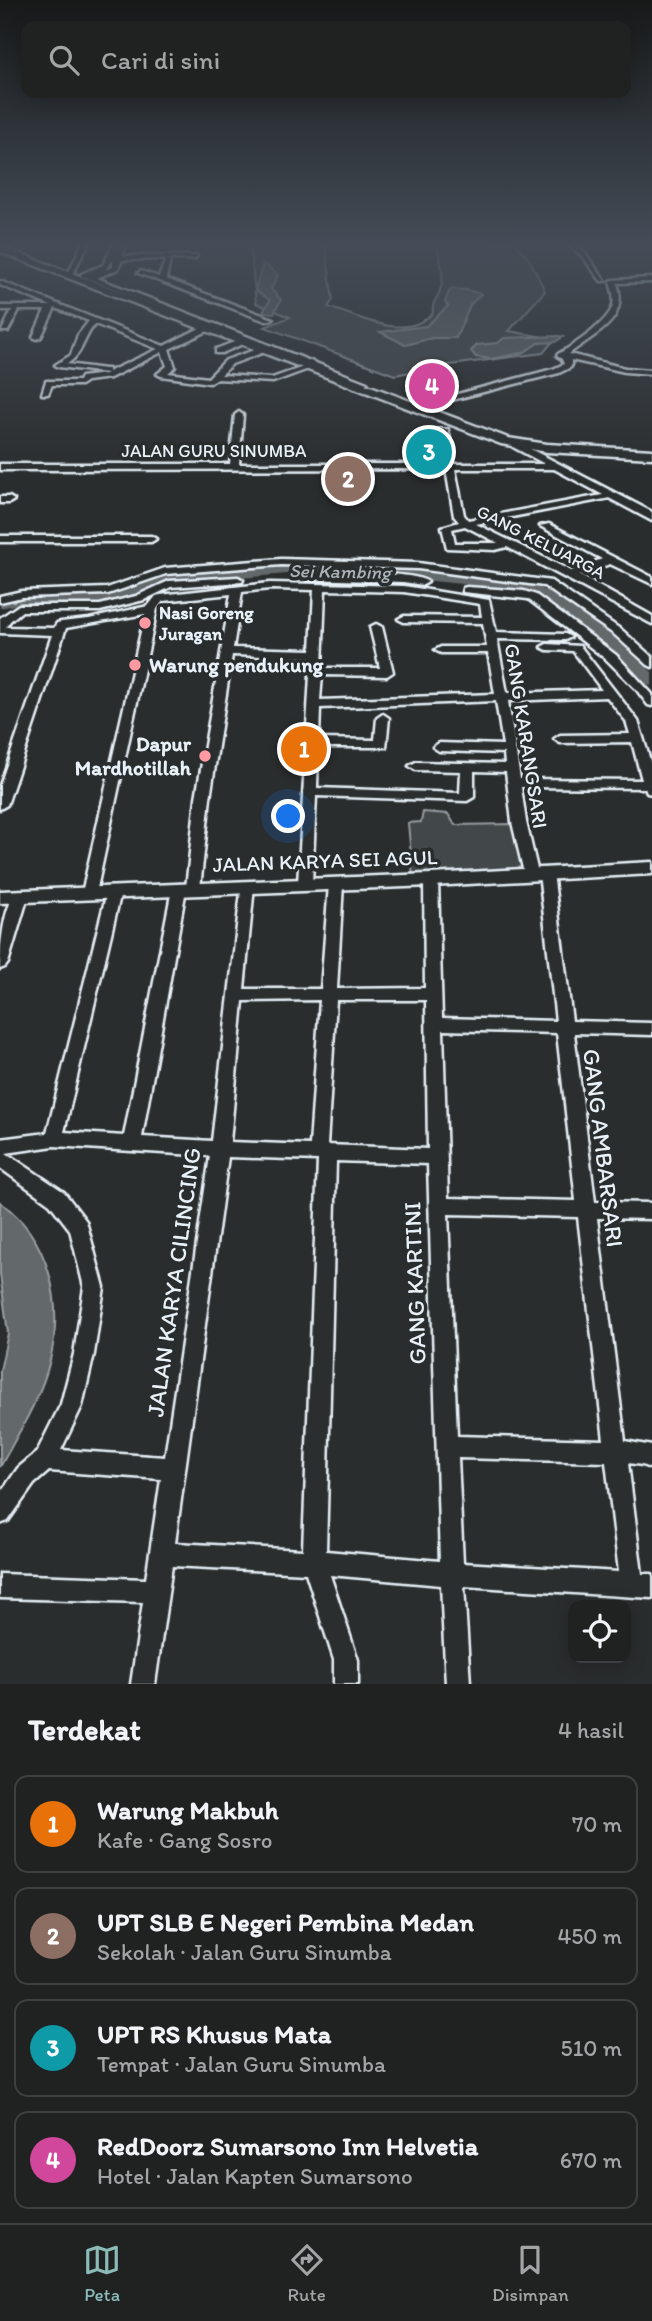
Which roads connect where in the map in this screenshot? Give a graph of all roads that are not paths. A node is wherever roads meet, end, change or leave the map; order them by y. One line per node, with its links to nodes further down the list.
1 (10, 321): 9 (street)
2 (44, 321): 10 (street)
3 (93, 321): 13 (street); 18 (street)
4 (191, 321): 8 (highway)
5 (195, 321): 12 (street)
6 (595, 321): 15 (street)
7 (607, 321): 16 (street)
8 (207, 328): 11 (highway); 13 (street)
9 (5, 329)
10 (37, 337)
11 (242, 341): 12 (highway); 14 (street)
12 (266, 348): 17 (highway); 20 (street)
13 (165, 349): 18 (street); 20 (street)
14 (219, 351)
15 (553, 359): 16 (street); 21 (street)
16 (566, 362): 19 (street); 22 (street)
17 (313, 367): 20 (street); 24 (highway)
18 (113, 372): 23 (street)
19 (652, 374)
20 (213, 379)
21 (489, 379): 22 (street); 24 (street)
22 (500, 384): 25 (street)
23 (46, 392)
24 (399, 402): 25 (highway)
25 (412, 407): 27 (highway)
26 (239, 415): 31 (street)
27 (517, 445): 28 (highway); 29 (main road)
28 (652, 454)
29 (554, 466): 32 (street, JALAN GURU SINUMBA); 33 (main road)
30 (0, 467): 31 (street, JALAN GURU SINUMBA)
31 (234, 467): 32 (street, JALAN GURU SINUMBA)
32 (450, 467): 35 (street, GANG KELUARGA)
33 (610, 495): 34 (main road); 35 (street)
34 (652, 517)
35 (466, 523): 39 (street, GANG KELUARGA); 40 (street)
36 (545, 526): 41 (street)
37 (0, 539): 38 (street)
38 (150, 539)
39 (509, 544): 40 (street); 43 (street, GANG KELUARGA)
40 (451, 546): 42 (street)
41 (610, 560): 43 (street); 44 (street)
42 (458, 563)
43 (570, 575): 51 (street, GANG KELUARGA)
44 (652, 581)
45 (320, 586): 46 (street); 50 (street, GANG KARANGSARI); 61 (street)
46 (237, 588): 48 (street); 60 (street)
47 (0, 599): 62 (street)
48 (152, 609): 54 (street); 89 (street)
49 (404, 619): 50 (street)
50 (488, 620): 55 (street, GANG KARANGSARI)
51 (652, 621)
52 (376, 627): 63 (street)
53 (0, 629): 54 (street); 66 (street)
54 (58, 632): 80 (street)
55 (490, 635): 56 (street); 59 (street, GANG KARANGSARI)
56 (565, 637)
57 (547, 647): 64 (street)
58 (440, 650): 59 (street)
59 (492, 650): 65 (street, GANG KARANGSARI)
60 (227, 651): 61 (street); 87 (street)
61 (318, 654): 63 (street)
62 (652, 663)
63 (317, 671): 67 (street)
64 (612, 693): 65 (street); 69 (street)
65 (500, 698): 67 (street); 73 (street, GANG KARANGSARI)
66 (652, 702)
67 (316, 704): 71 (street)
68 (383, 718): 71 (street)
69 (637, 738): 70 (street); 78 (street)
70 (560, 739)
71 (314, 743): 79 (street)
72 (439, 747): 73 (street)
73 (510, 749): 76 (street, GANG KARANGSARI)
74 (416, 766): 75 (street)
75 (468, 767): 76 (street); 79 (street)
76 (512, 768): 77 (street, GANG KARANGSARI)
77 (513, 783): 78 (street); 82 (street, GANG KARANGSARI)
78 (651, 787)
79 (312, 792): 84 (street)
80 (0, 805)
81 (652, 868): 82 (main road, JALAN KARYA SEI AGUL)
82 (538, 873): 83 (main road, JALAN KARYA SEI AGUL); 97 (street, GANG AMBARSARI)
83 (431, 880): 85 (main road, JALAN KARYA SEI AGUL); 94 (street, GANG KARTINI)
84 (305, 884): 85 (main road, JALAN KARYA SEI AGUL); 86 (main road, JALAN KARYA SEI AGUL)
85 (336, 884): 93 (street)
86 (247, 886): 87 (main road, JALAN KARYA SEI AGUL); 95 (street, JALAN KARYA CILINCING)
87 (186, 889): 88 (main road, JALAN KARYA SEI AGUL); 100 (street)
88 (114, 892): 89 (main road, JALAN KARYA SEI AGUL); 99 (street)
89 (89, 893): 90 (main road, JALAN KARYA SEI AGUL)
90 (21, 896): 91 (main road, JALAN KARYA SEI AGUL); 92 (street)
91 (0, 897)
92 (0, 963)
93 (327, 993): 94 (street); 95 (street); 103 (street)
94 (433, 994): 96 (street, GANG KARTINI)
95 (237, 995): 102 (street, JALAN KARYA CILINCING)
96 (434, 1024): 97 (street); 104 (street, GANG KARTINI)
97 (563, 1027): 98 (street); 107 (street, GANG AMBARSARI)
98 (652, 1029)
99 (54, 1139): 100 (street); 101 (street)
100 (132, 1143): 102 (street)
101 (0, 1146)
102 (220, 1149): 103 (street); 113 (street, JALAN KARYA CILINCING)
103 (323, 1152): 104 (street); 116 (street)
104 (437, 1157): 106 (street, GANG KARTINI)
105 (0, 1158): 112 (street)
106 (439, 1206): 107 (street); 110 (street, GANG KARTINI)
107 (586, 1209): 108 (street); 109 (street, GANG AMBARSARI)
108 (652, 1211)
109 (614, 1441): 110 (street); 111 (street); 119 (street, GANG AMBARSARI)
110 (447, 1447): 117 (street, GANG KARTINI)
111 (652, 1458)
112 (45, 1460): 113 (street); 114 (street)
113 (173, 1469): 115 (street, JALAN KARYA CILINCING)
114 (0, 1513)
115 (162, 1554): 116 (street); 120 (street, JALAN KARYA CILINCING)
116 (314, 1562): 117 (street); 122 (street)
117 (452, 1574): 119 (street); 123 (street, GANG KARTINI)
118 (0, 1586): 120 (street)
119 (642, 1586)
120 (156, 1591): 121 (street, JALAN KARYA CILINCING)
121 (143, 1684)
122 (346, 1684)
123 (458, 1684)

